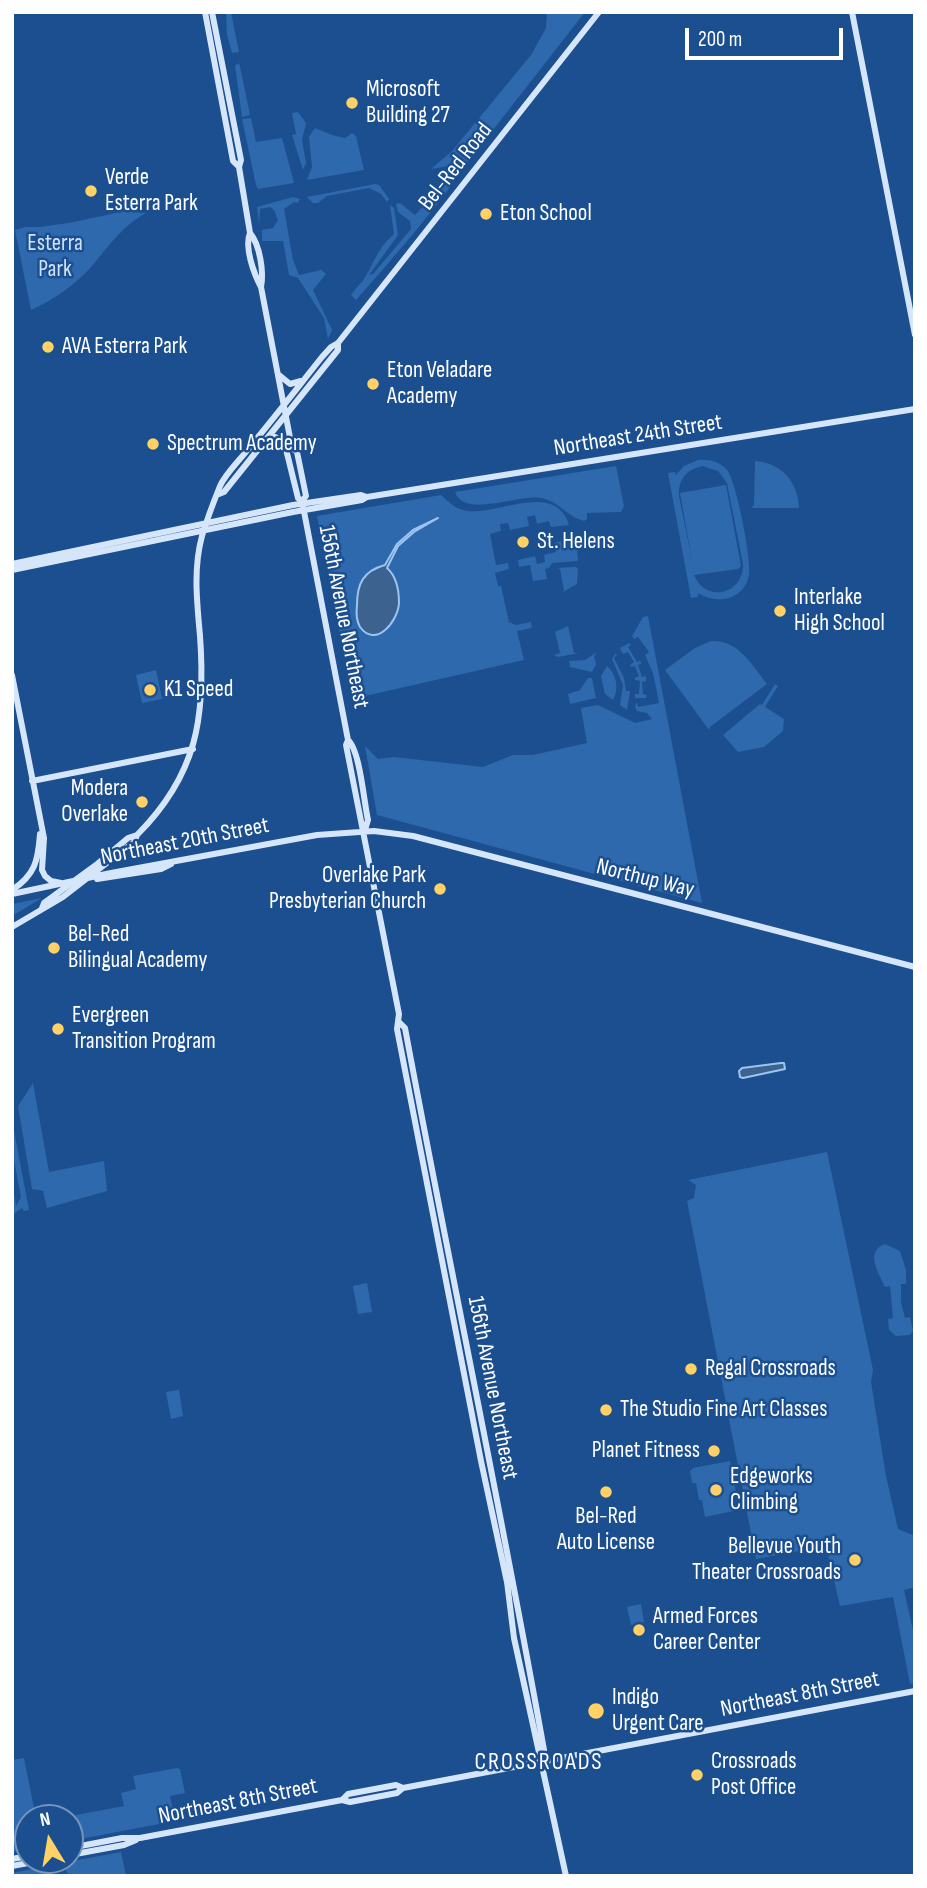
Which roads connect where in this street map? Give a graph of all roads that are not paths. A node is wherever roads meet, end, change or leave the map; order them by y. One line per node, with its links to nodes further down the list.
1 (205, 12): 5 (main road, 156th Avenue Northeast)
2 (212, 12): 5 (main road, 156th Avenue Northeast)
3 (599, 12): 7 (main road, Bel-Red Road)
4 (852, 12): 6 (main road)
5 (239, 167): 8 (main road, 156th Avenue Northeast)
6 (915, 335)
7 (338, 343): 9 (main road, Bel-Red Road); 12 (main road, Bel-Red Road)
8 (277, 372): 9 (main road); 10 (main road, 156th Avenue Northeast)
9 (306, 378): 10 (main road, Bel-Red Road)
10 (284, 406): 12 (main road, 156th Avenue Northeast); 15 (main road, Bel-Red Road)
11 (915, 408): 16 (main road, Northeast 24th Street)
12 (285, 414): 13 (main road, Bel-Red Road); 14 (main road, 156th Avenue Northeast)
13 (265, 439): 14 (main road); 15 (main road, Bel-Red Road)
14 (290, 451): 16 (main road, 156th Avenue Northeast)
15 (219, 494): 17 (main road, Bel-Red Road)
16 (303, 505): 17 (main road, Northeast 24th Street); 28 (main road, 156th Avenue Northeast)
17 (205, 527): 18 (main road, Northeast 24th Street); 20 (main road, Northeast 24th Street); 25 (main road, Bel-Red Road)
18 (102, 545): 19 (main road, Northeast 24th Street); 20 (main road)
19 (66, 553): 21 (main road); 22 (main road, Northeast 24th Street)
20 (85, 555): 21 (main road, Northeast 24th Street)
21 (45, 563): 23 (main road, Northeast 24th Street)
22 (12, 564)
23 (12, 570)
24 (12, 675): 26 (main road)
25 (193, 749): 26 (main road); 29 (main road, Bel-Red Road)
26 (32, 781): 27 (main road)
27 (41, 829): 35 (main road); 36 (main road)
28 (365, 831): 31 (main road, Northeast 20th Street); 39 (main road, Northup Way); 40 (main road, 156th Avenue Northeast)
29 (137, 835): 30 (main road, Bel-Red Road); 34 (main road, Bel-Red Road)
30 (121, 853): 32 (main road); 33 (main road, Bel-Red Road)
31 (173, 863): 32 (main road, Northeast 20th Street); 33 (main road)
32 (128, 869): 33 (main road, Northeast 20th Street)
33 (88, 879): 34 (main road, Northeast 20th Street); 37 (main road, Bel-Red Road)
34 (74, 881): 35 (main road, Northeast 20th Street); 37 (main road, Bel-Red Road)
35 (62, 884): 36 (main road, Northeast 20th Street)
36 (12, 892)
37 (42, 908): 38 (main road, Bel-Red Road)
38 (12, 927)
39 (915, 967)
40 (399, 1022): 41 (main road, 156th Avenue Northeast); 42 (main road, 156th Avenue Northeast)
41 (428, 1179): 42 (main road); 44 (main road, 156th Avenue Northeast)
42 (442, 1221): 44 (main road, 156th Avenue Northeast)
43 (915, 1691): 44 (main road, Northeast 8th Street)
44 (542, 1762): 45 (main road, Northeast 8th Street); 48 (main road, 156th Avenue Northeast)
45 (140, 1838): 46 (main road, Northeast 8th Street); 47 (main road, Northeast 8th Street)
46 (84, 1845)
47 (84, 1852)
48 (566, 1876)

